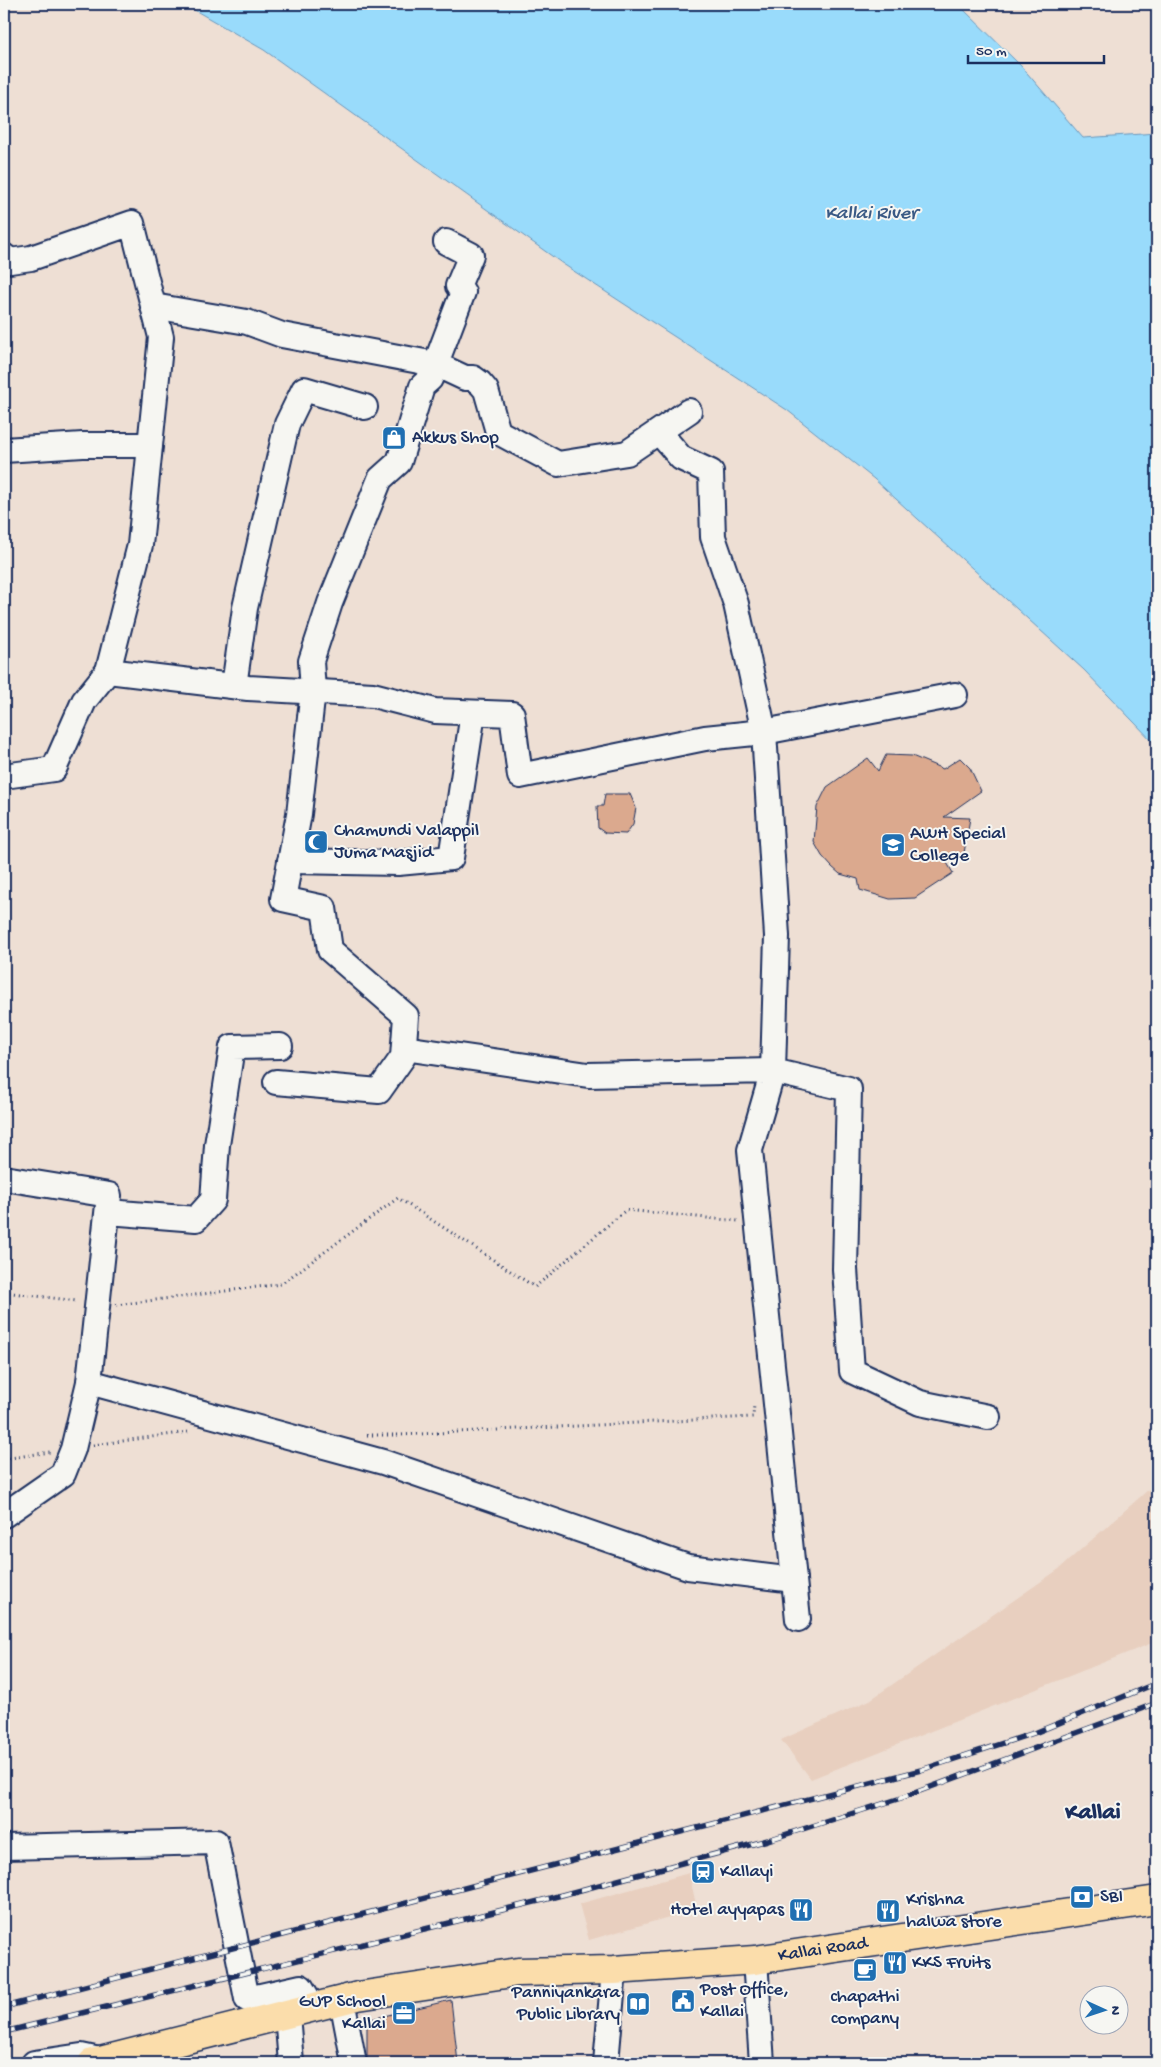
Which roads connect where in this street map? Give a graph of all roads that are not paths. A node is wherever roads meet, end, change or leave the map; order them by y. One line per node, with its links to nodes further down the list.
1 (446, 242): 4 (street)
2 (4, 256): 3 (street)
3 (153, 306): 4 (street); 8 (street)
4 (435, 364): 7 (street); 12 (street)
5 (365, 408): 11 (street)
6 (689, 411): 7 (street)
7 (659, 432): 15 (street)
8 (150, 446): 9 (street); 10 (street)
9 (4, 450)
10 (108, 671): 11 (street); 16 (street)
11 (234, 686): 12 (street)
12 (314, 691): 14 (street); 17 (street)
13 (955, 695): 15 (street)
14 (473, 712): 15 (street); 17 (street)
15 (764, 732): 20 (street)
16 (4, 776)
17 (290, 862): 19 (street)
18 (280, 1046): 23 (street)
19 (404, 1048): 20 (street); 21 (street)
20 (773, 1071): 25 (street); 27 (street)
21 (276, 1082)
22 (4, 1178): 23 (street)
23 (108, 1212): 24 (street)
24 (88, 1382): 26 (street); 27 (street)
25 (988, 1417)
26 (4, 1515)
27 (794, 1580): 28 (street)
28 (798, 1619)
29 (4, 1847): 34 (street)
30 (1157, 1900): 31 (main road, Kallai Road)
31 (755, 1960): 32 (main road, Kallai Road); 41 (street)
32 (614, 1970): 33 (main road, Kallai Road); 40 (street)
33 (342, 2000): 34 (main road, Kallai Road); 39 (street)
34 (313, 2007): 35 (main road, Kallai Road)
35 (287, 2014): 36 (main road, Kallai Road); 38 (street)
36 (98, 2062): 37 (street)
37 (34, 2063)
38 (291, 2063)
39 (354, 2063)
40 (606, 2063)
41 (762, 2063)

